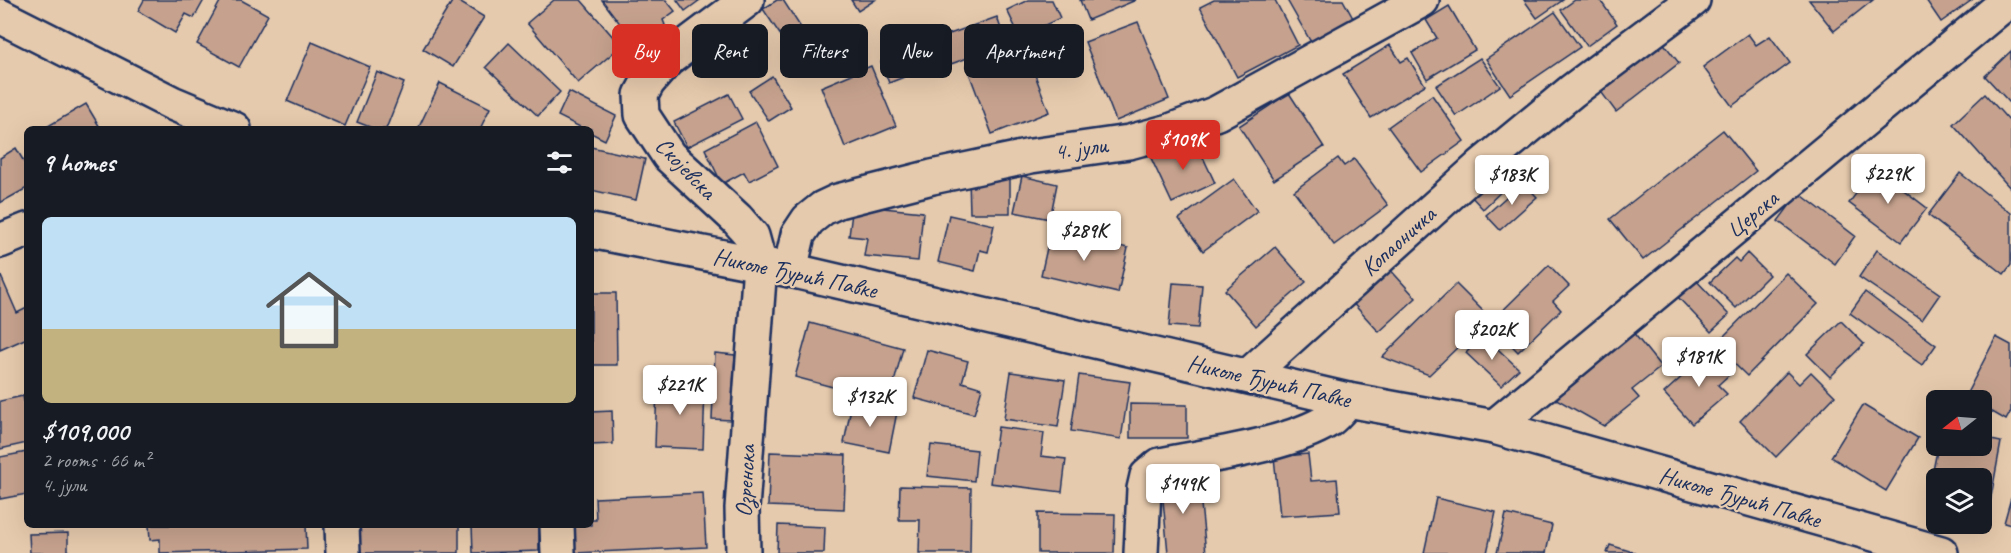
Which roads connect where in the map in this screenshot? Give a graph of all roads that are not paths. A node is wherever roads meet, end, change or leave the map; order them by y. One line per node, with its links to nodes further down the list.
1 (747, 0): 10 (street, Скојевска)
2 (1422, 0): 10 (street, 4. јули)
3 (1693, 0): 11 (street, Копаоничка)
4 (2009, 0): 13 (street, Церска)
5 (0, 16): 6 (street)
6 (227, 126)
7 (24, 231): 9 (street)
8 (594, 232): 10 (street, Николе Ђурић Павке)
9 (0, 241)
10 (775, 267): 11 (street, Николе Ђурић Павке); 18 (street, Озренска)
11 (1248, 376): 12 (street, Николе Ђурић Павке)
12 (1348, 400): 13 (street, Николе Ђурић Павке); 19 (street)
13 (1494, 427): 20 (street, Николе Ђурић Павке)
14 (342, 528): 16 (street)
15 (557, 528): 17 (street)
16 (343, 553)
17 (558, 553)
18 (743, 553)
19 (1141, 553)
20 (1941, 553)

